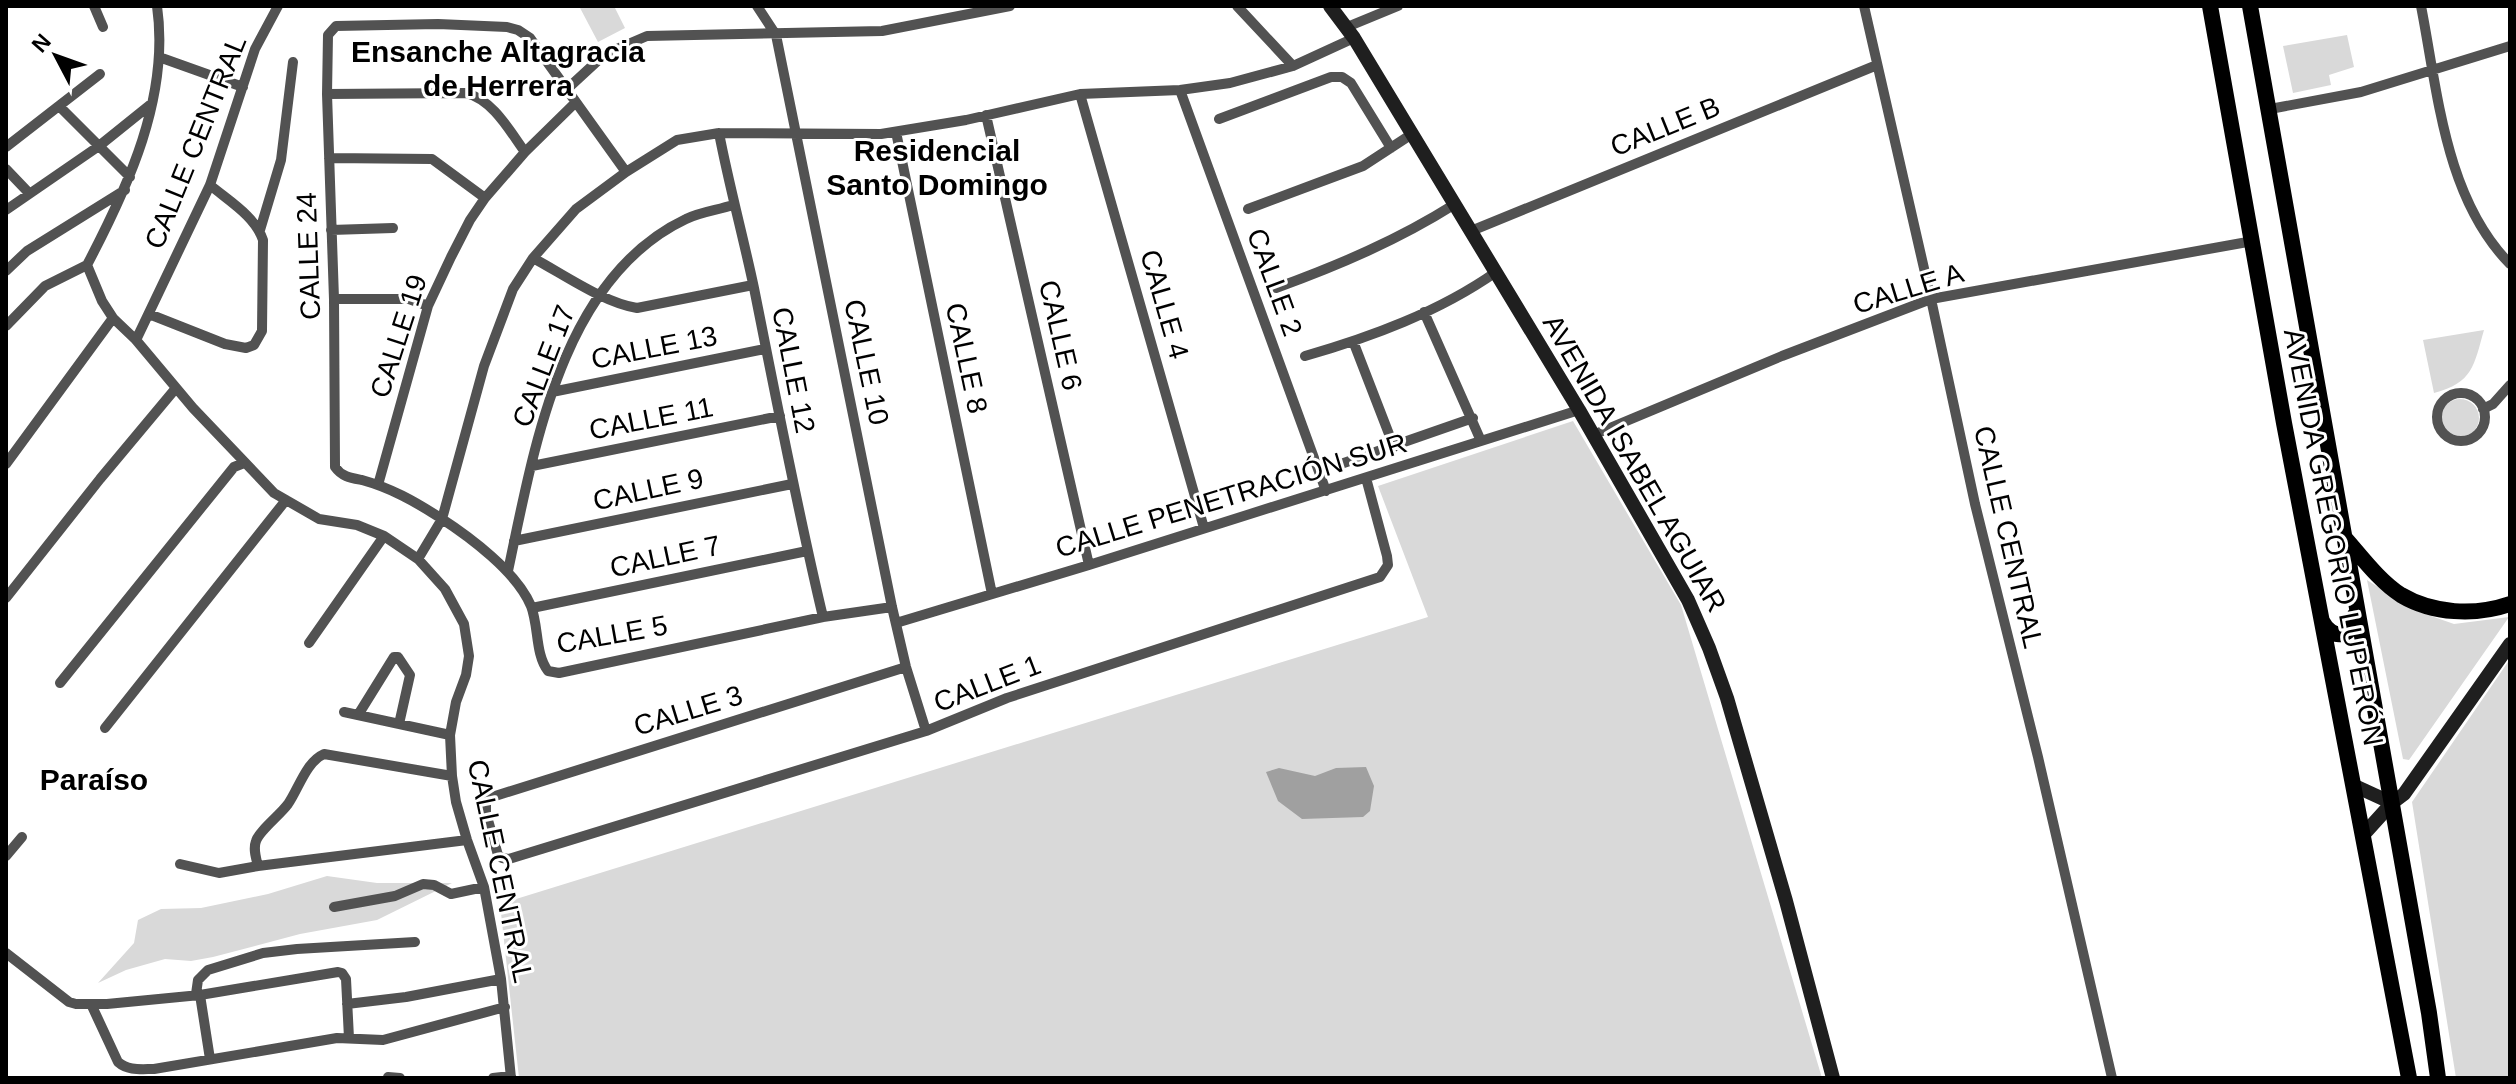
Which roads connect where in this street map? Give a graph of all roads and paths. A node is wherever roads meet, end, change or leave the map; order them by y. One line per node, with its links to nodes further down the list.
1 (94, 6): 13 (street)
2 (157, 6): 17 (street)
3 (278, 6): 23 (street, CALLE CENTRAL)
4 (757, 6): 15 (street, CALLE 10)
5 (1010, 6): 15 (street)
6 (1237, 6): 20 (street)
7 (1330, 6): 14 (main road, AVENIDA ISABEL AGUIAR)
8 (1398, 6): 14 (street)
9 (1864, 6): 19 (street, CALLE CENTRAL)
10 (2210, 6): 58 (main road, AVENIDA GREGORIO LUPERÓN)
11 (2250, 6): 31 (main road, AVENIDA GREGORIO LUPERÓN)
12 (2421, 6): 21 (street)
13 (103, 27)
14 (1350, 32): 20 (street); 37 (main road, AVENIDA ISABEL AGUIAR)
15 (776, 35): 24 (street); 36 (street, CALLE 10)
16 (2510, 46): 21 (street)
17 (159, 57): 23 (street); 29 (street)
18 (293, 62): 55 (street)
19 (1877, 65): 57 (street, CALLE B); 68 (street, CALLE CENTRAL)
20 (1293, 66): 25 (street)
21 (2434, 70): 31 (street); 60 (street)
22 (100, 74): 30 (street)
23 (243, 87): 46 (street, CALLE CENTRAL)
24 (566, 90): 26 (street, CALLE 24); 28 (street)
25 (1180, 90): 27 (street); 96 (street, CALLE 2)
26 (327, 94): 41 (street); 42 (street, CALLE 24)
27 (1080, 94): 32 (street); 99 (street, CALLE 4)
28 (575, 103): 41 (street, CALLE 19); 44 (street)
29 (150, 105): 38 (street); 45 (street)
30 (59, 106): 38 (street); 39 (street)
31 (2270, 109): 101 (main road, AVENIDA GREGORIO LUPERÓN)
32 (986, 115): 34 (street); 105 (street, CALLE 6)
33 (1219, 119): 40 (street)
34 (896, 132): 36 (street); 107 (street, CALLE 8)
35 (719, 133): 36 (street); 44 (street); 51 (street, CALLE 12)
36 (795, 133): 110 (street, CALLE 10)
37 (1412, 134): 40 (street); 50 (main road, AVENIDA ISABEL AGUIAR)
38 (99, 146): 45 (street); 48 (street)
39 (6, 147)
40 (1391, 148): 52 (street)
41 (525, 152): 49 (street, CALLE 19)
42 (329, 158): 49 (street); 56 (street, CALLE 24)
43 (6, 169): 48 (street)
44 (626, 172): 59 (street)
45 (130, 177): 47 (street)
46 (210, 185): 55 (street); 71 (street, CALLE CENTRAL)
47 (125, 190): 61 (street); 62 (street)
48 (28, 192): 53 (street)
49 (485, 198): 69 (street, CALLE 19)
50 (1455, 204): 57 (main road, AVENIDA ISABEL AGUIAR); 65 (street)
51 (733, 205): 64 (street, CALLE 12); 66 (street, CALLE 17)
52 (1248, 209)
53 (6, 210)
54 (393, 228): 56 (street)
55 (260, 230): 71 (street)
56 (331, 230): 67 (street, CALLE 24)
57 (1471, 231): 63 (main road, AVENIDA ISABEL AGUIAR)
58 (2253, 241): 68 (street, CALLE A); 114 (main road, AVENIDA GREGORIO LUPERÓN)
59 (533, 258): 66 (street); 98 (street)
60 (2510, 264)
61 (87, 265): 72 (street); 73 (street)
62 (6, 271)
63 (1496, 272): 70 (street); 82 (main road, AVENIDA ISABEL AGUIAR)
64 (753, 285): 66 (street); 76 (street, CALLE 12)
65 (1276, 288)
66 (598, 293): 80 (street, CALLE 17)
67 (334, 299): 69 (street); 92 (street, CALLE 24)
68 (1931, 299): 85 (street, CALLE A); 152 (street, CALLE CENTRAL)
69 (428, 306): 95 (street, CALLE 19)
70 (1424, 312): 75 (street); 84 (street)
71 (149, 314): 74 (street, CALLE CENTRAL)
72 (113, 318): 74 (street); 89 (street)
73 (6, 326)
74 (136, 340): 79 (street, CALLE CENTRAL)
75 (1353, 341): 77 (street); 87 (street)
76 (765, 349): 80 (street, CALLE 13); 83 (street, CALLE 12)
77 (1305, 356)
78 (2510, 385): 81 (street)
79 (176, 388): 88 (street, CALLE CENTRAL); 108 (street)
80 (552, 392): 91 (street, CALLE 17)
81 (2483, 409): 81 (street)
82 (1579, 410): 85 (main road, AVENIDA ISABEL AGUIAR); 86 (street, CALLE PENETRACIÓN SUR)
83 (780, 416): 91 (street, CALLE 11); 94 (street, CALLE 12)
84 (1473, 418): 86 (street); 87 (street)
85 (1593, 435): 151 (main road, AVENIDA ISABEL AGUIAR)
86 (1481, 441): 93 (street, CALLE PENETRACIÓN SUR)
87 (1394, 447): 90 (street)
88 (244, 463): 97 (street, CALLE CENTRAL); 119 (street)
89 (6, 464)
90 (1338, 465)
91 (532, 466): 102 (street, CALLE 17)
92 (339, 473): 95 (street, CALLE 5)
93 (1366, 478): 96 (street, CALLE PENETRACIÓN SUR); 124 (street, CALLE 1)
94 (792, 484): 102 (street, CALLE 9); 103 (street, CALLE 12)
95 (378, 485): 98 (street, CALLE 5)
96 (1326, 491): 99 (street, CALLE PENETRACIÓN SUR)
97 (286, 500): 100 (street, CALLE CENTRAL); 123 (street)
98 (442, 519): 104 (street); 106 (street, CALLE 5)
99 (1204, 528): 105 (street, CALLE PENETRACIÓN SUR)
100 (384, 536): 104 (street, CALLE CENTRAL); 116 (street)
101 (2344, 537): 109 (main road); 112 (main road, AVENIDA GREGORIO LUPERÓN)
102 (514, 541): 106 (street, CALLE 17)
103 (807, 551): 111 (street, CALLE 7); 113 (street, CALLE 12)
104 (418, 559): 125 (street, CALLE CENTRAL)
105 (1089, 565): 107 (street, CALLE PENETRACIÓN SUR)
106 (508, 571): 111 (street, CALLE 5)
107 (992, 594): 115 (street, CALLE PENETRACIÓN SUR)
108 (6, 598)
109 (2510, 604)
110 (892, 607): 113 (street, CALLE 5); 115 (street, CALLE 10)
111 (532, 608): 113 (street, CALLE 5)
112 (2355, 609): 114 (main road); 128 (main road, AVENIDA GREGORIO LUPERÓN)
113 (823, 617)
114 (2322, 620): 127 (main road, AVENIDA GREGORIO LUPERÓN)
115 (896, 623): 118 (street, CALLE 10)
116 (309, 643)
117 (2510, 644): 128 (main road)
118 (906, 667): 124 (street, CALLE 10); 133 (street, CALLE 3)
119 (60, 683)
120 (344, 712): 121 (street)
121 (358, 715): 122 (street); 122 (street)
122 (399, 724): 125 (street)
123 (105, 728)
124 (926, 731): 133 (street, CALLE 1)
125 (450, 735): 126 (street, CALLE CENTRAL)
126 (452, 776): 131 (street, CALLE CENTRAL); 135 (street)
127 (2355, 786): 128 (main road); 129 (main road, AVENIDA GREGORIO LUPERÓN)
128 (2392, 803): 129 (main road); 154 (main road, AVENIDA GREGORIO LUPERÓN)
129 (2364, 834): 153 (main road, AVENIDA GREGORIO LUPERÓN)
130 (22, 837): 132 (street)
131 (467, 840): 135 (street); 136 (street, CALLE CENTRAL)
132 (6, 856)
133 (509, 859)
134 (180, 864): 135 (street)
135 (258, 866)
136 (484, 887): 137 (street); 140 (street, CALLE CENTRAL)
137 (334, 907)
138 (415, 942): 141 (street)
139 (6, 953): 142 (street)
140 (501, 979): 143 (street); 144 (street, CALLE CENTRAL)
141 (198, 995): 142 (street); 143 (street); 146 (street)
142 (91, 1004): 146 (street)
143 (347, 1004): 145 (street)
144 (505, 1007): 145 (street); 148 (street, CALLE CENTRAL)
145 (349, 1038): 146 (street)
146 (210, 1059)
147 (388, 1077): 149 (street)
148 (511, 1077): 150 (street)
149 (400, 1078)
150 (493, 1078)
151 (1833, 1078)
152 (2112, 1078)
153 (2409, 1078)
154 (2440, 1078)

